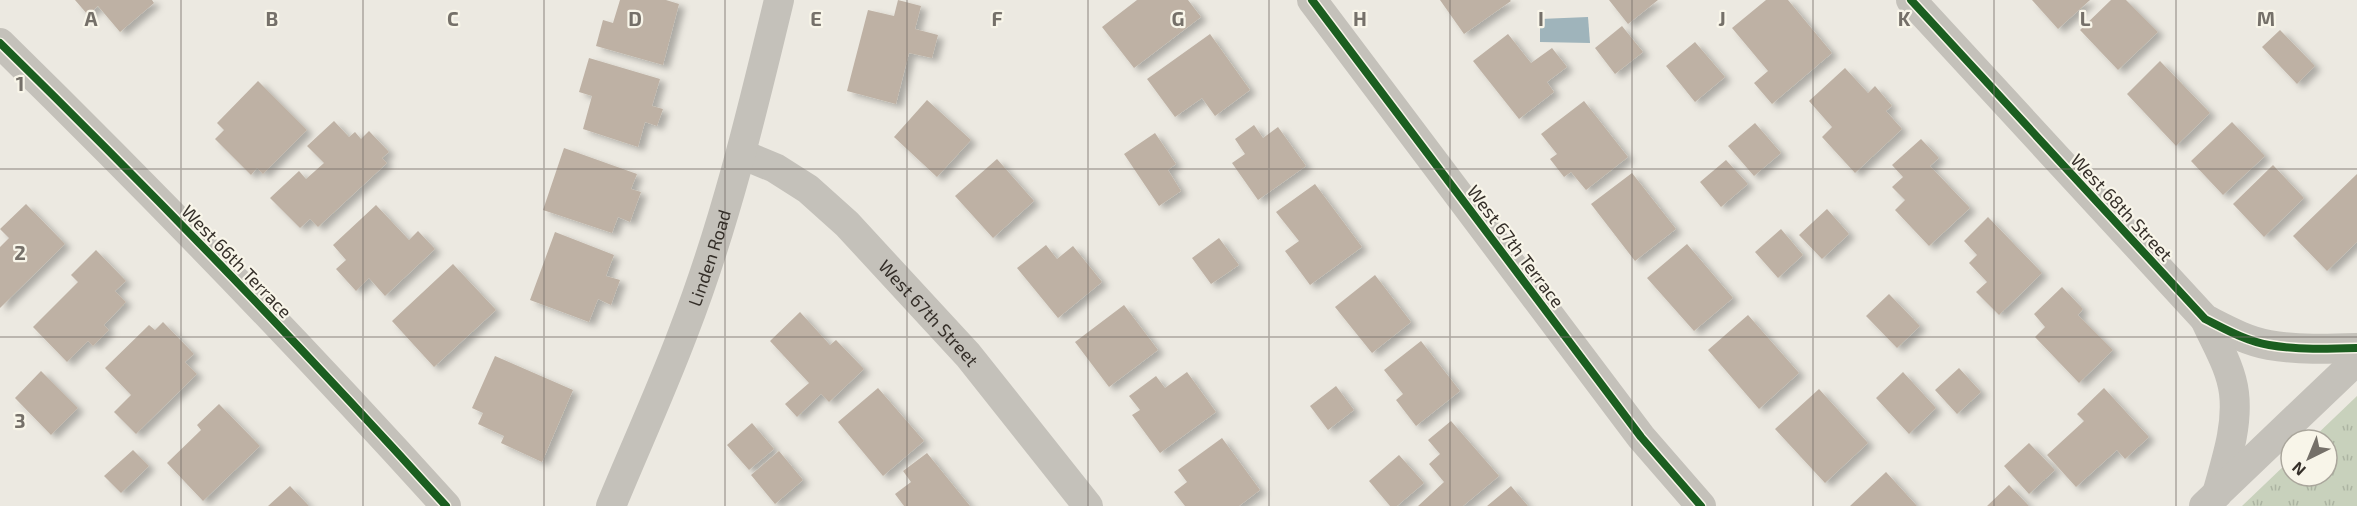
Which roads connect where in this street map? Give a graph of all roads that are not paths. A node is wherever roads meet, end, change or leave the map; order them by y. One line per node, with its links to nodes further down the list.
1 (779, 0): 5 (street, Linden Road)
2 (1312, 0): 13 (street, West 67th Terrace)
3 (1911, 0): 6 (street, West 68th Street)
4 (0, 43): 10 (street, West 66th Terrace)
5 (741, 154): 11 (street, Linden Road); 12 (street, West 67th Street)
6 (2205, 319): 7 (street, West 68th Street); 9 (street, West 68th Street)
7 (2357, 348)
8 (2357, 360): 9 (street)
9 (2210, 500)
10 (446, 506)
11 (611, 506)
12 (1088, 506)
13 (1701, 506)

